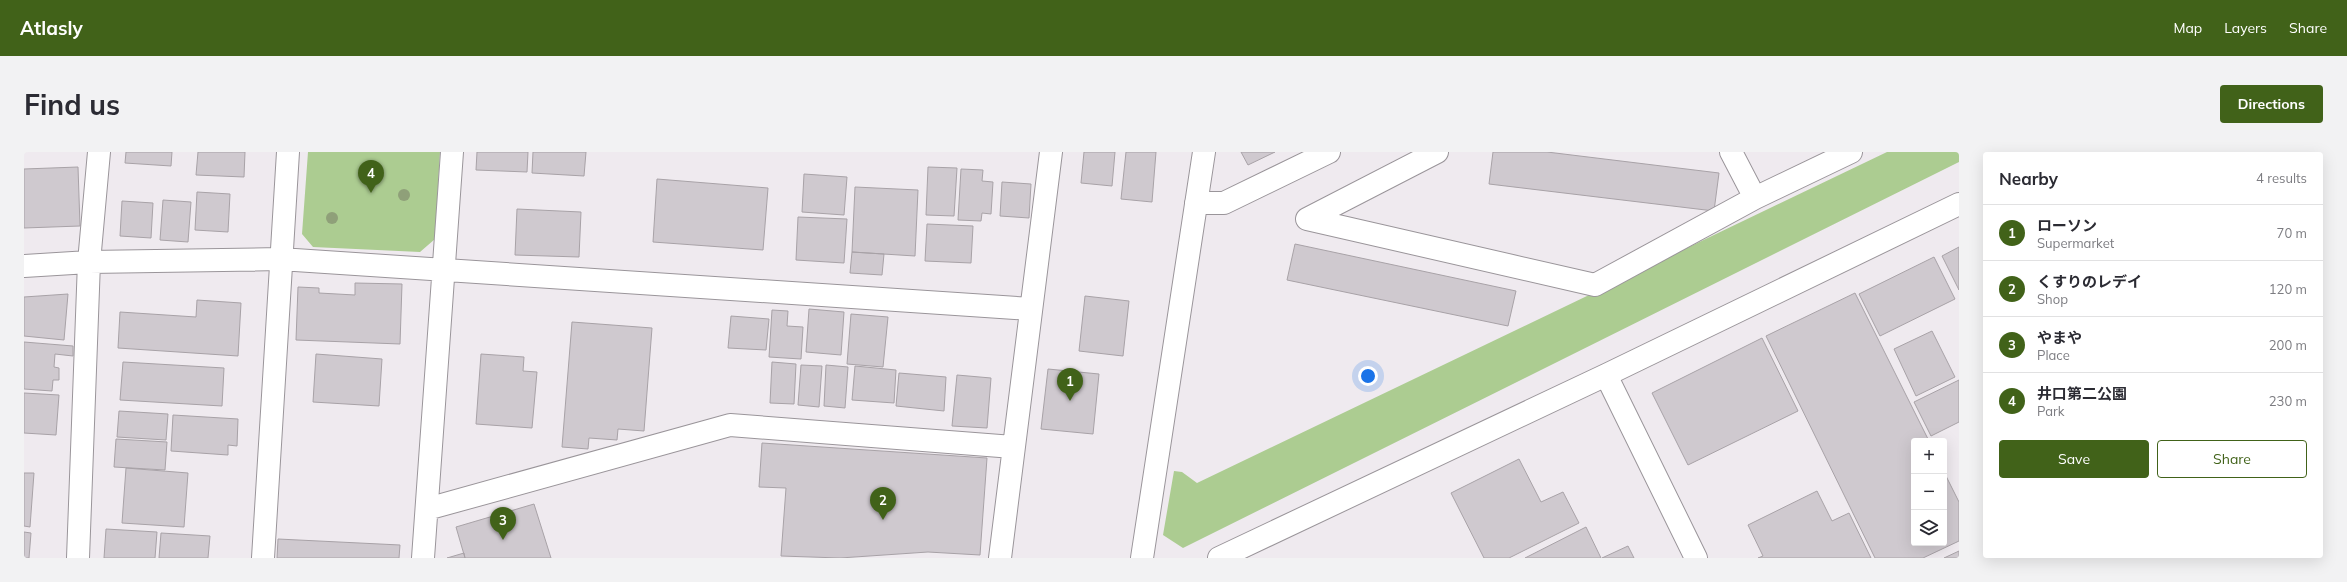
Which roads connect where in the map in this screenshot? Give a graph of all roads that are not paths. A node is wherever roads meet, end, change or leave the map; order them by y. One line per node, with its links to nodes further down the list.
1 (99, 152): 14 (street)
2 (288, 152): 13 (street)
3 (452, 152): 16 (street)
4 (1047, 152): 17 (street)
5 (1204, 152): 11 (street)
6 (1330, 152): 11 (street)
7 (1437, 152): 10 (street)
8 (1731, 152): 10 (street)
9 (1851, 152): 10 (street)
10 (1755, 198)
11 (1196, 203): 25 (street)
12 (1959, 204): 18 (street)
13 (280, 259): 14 (street); 16 (street); 22 (street)
14 (89, 262): 15 (street); 21 (street)
15 (24, 266)
16 (443, 271): 17 (street); 20 (street)
17 (1031, 309): 19 (street)
18 (1606, 375): 26 (street); 27 (street)
19 (1013, 447): 20 (street); 24 (street)
20 (426, 509): 23 (street)
21 (78, 558)
22 (263, 558)
23 (423, 558)
24 (1000, 558)
25 (1142, 558)
26 (1219, 558)
27 (1696, 558)

